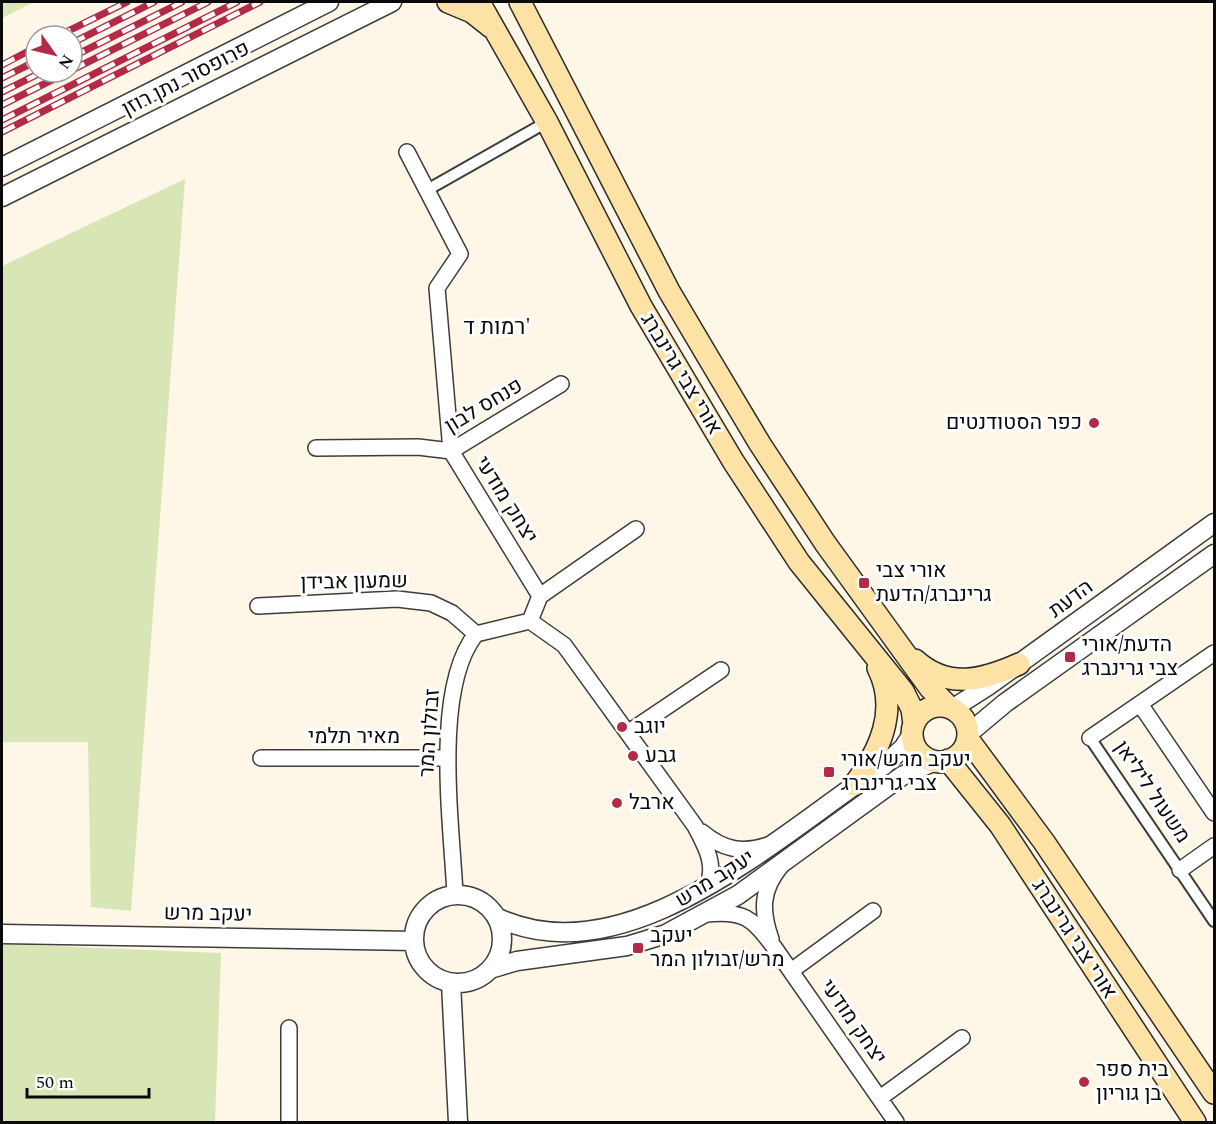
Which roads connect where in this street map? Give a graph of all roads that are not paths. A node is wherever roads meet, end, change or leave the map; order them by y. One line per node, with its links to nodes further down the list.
1 (329, 2): 9 (street, פרופסור נתן רוזן)
2 (392, 2): 11 (street, פרופסור נתן רוזן)
3 (448, 2): 6 (main road)
4 (479, 2): 6 (main road, אורי צבי גרינברג)
5 (520, 2): 22 (main road, אורי צבי גרינברג)
6 (500, 36): 7 (main road, אורי צבי גרינברג)
7 (547, 122): 10 (street); 23 (main road, אורי צבי גרינברג)
8 (407, 152): 10 (street, יצחק מודעי)
9 (2, 167)
10 (427, 190): 14 (street, יצחק מודעי)
11 (2, 197)
12 (561, 384): 14 (street, פנחס לבון)
13 (316, 448): 14 (street, פנחס לבון)
14 (451, 451): 18 (street, יצחק מודעי)
15 (1215, 523): 25 (street, הדעת)
16 (636, 529): 18 (street)
17 (1215, 554): 31 (street)
18 (540, 596): 20 (street)
19 (258, 606): 21 (street, שמעון אבידן)
20 (530, 621): 21 (street); 30 (street)
21 (476, 634): 34 (street, זבולון המר)
22 (901, 646): 25 (main road); 28 (main road, אורי צבי גרינברג)
23 (870, 652): 29 (main road, אורי צבי גרינברג); 36 (main road)
24 (1215, 653): 27 (street, משעול ליליאן)
25 (1019, 663): 28 (street, הדעת)
26 (721, 670): 30 (street)
27 (1140, 705): 32 (street, משעול ליליאן); 37 (street)
28 (951, 708): 29 (main road); 31 (main road)
29 (913, 728): 35 (main road); 36 (street, יעקב מרש)
30 (629, 732): 38 (street)
31 (968, 736): 35 (main road); 57 (main road, אורי צבי גרינברג)
32 (1090, 738): 42 (street, משעול ליליאן)
33 (261, 758): 34 (street, מאיר תלמי)
34 (448, 758): 44 (street, זבולון המר)
35 (941, 760): 41 (street, יעקב מרש); 62 (main road, אורי צבי גרינברג)
36 (854, 785): 39 (street, יעקב מרש)
37 (1215, 813)
38 (695, 826): 39 (street); 43 (street)
39 (769, 844): 43 (street, יעקב מרש)
40 (1215, 846): 42 (street)
41 (785, 861): 46 (street, יעקב מרש); 51 (street, יצחק מודעי)
42 (1180, 870): 48 (street, משעול ליליאן)
43 (707, 887): 47 (street, יעקב מרש)
44 (455, 895): 47 (street); 50 (street)
45 (873, 911): 53 (street)
46 (706, 914): 51 (street, יצחק מודעי); 52 (street, יעקב מרש)
47 (496, 917): 52 (street)
48 (1215, 921)
49 (2, 934): 50 (street, יעקב מרש)
50 (414, 941): 54 (street)
51 (774, 947): 53 (street, יצחק מודעי)
52 (490, 969): 54 (street)
53 (791, 971): 58 (street, יצחק מודעי)
54 (451, 983): 60 (street)
55 (289, 1028): 59 (street)
56 (962, 1038): 58 (street)
57 (1215, 1093)
58 (880, 1098): 61 (street, יצחק מודעי)
59 (289, 1122)
60 (458, 1122)
61 (896, 1122)
62 (1195, 1122)

